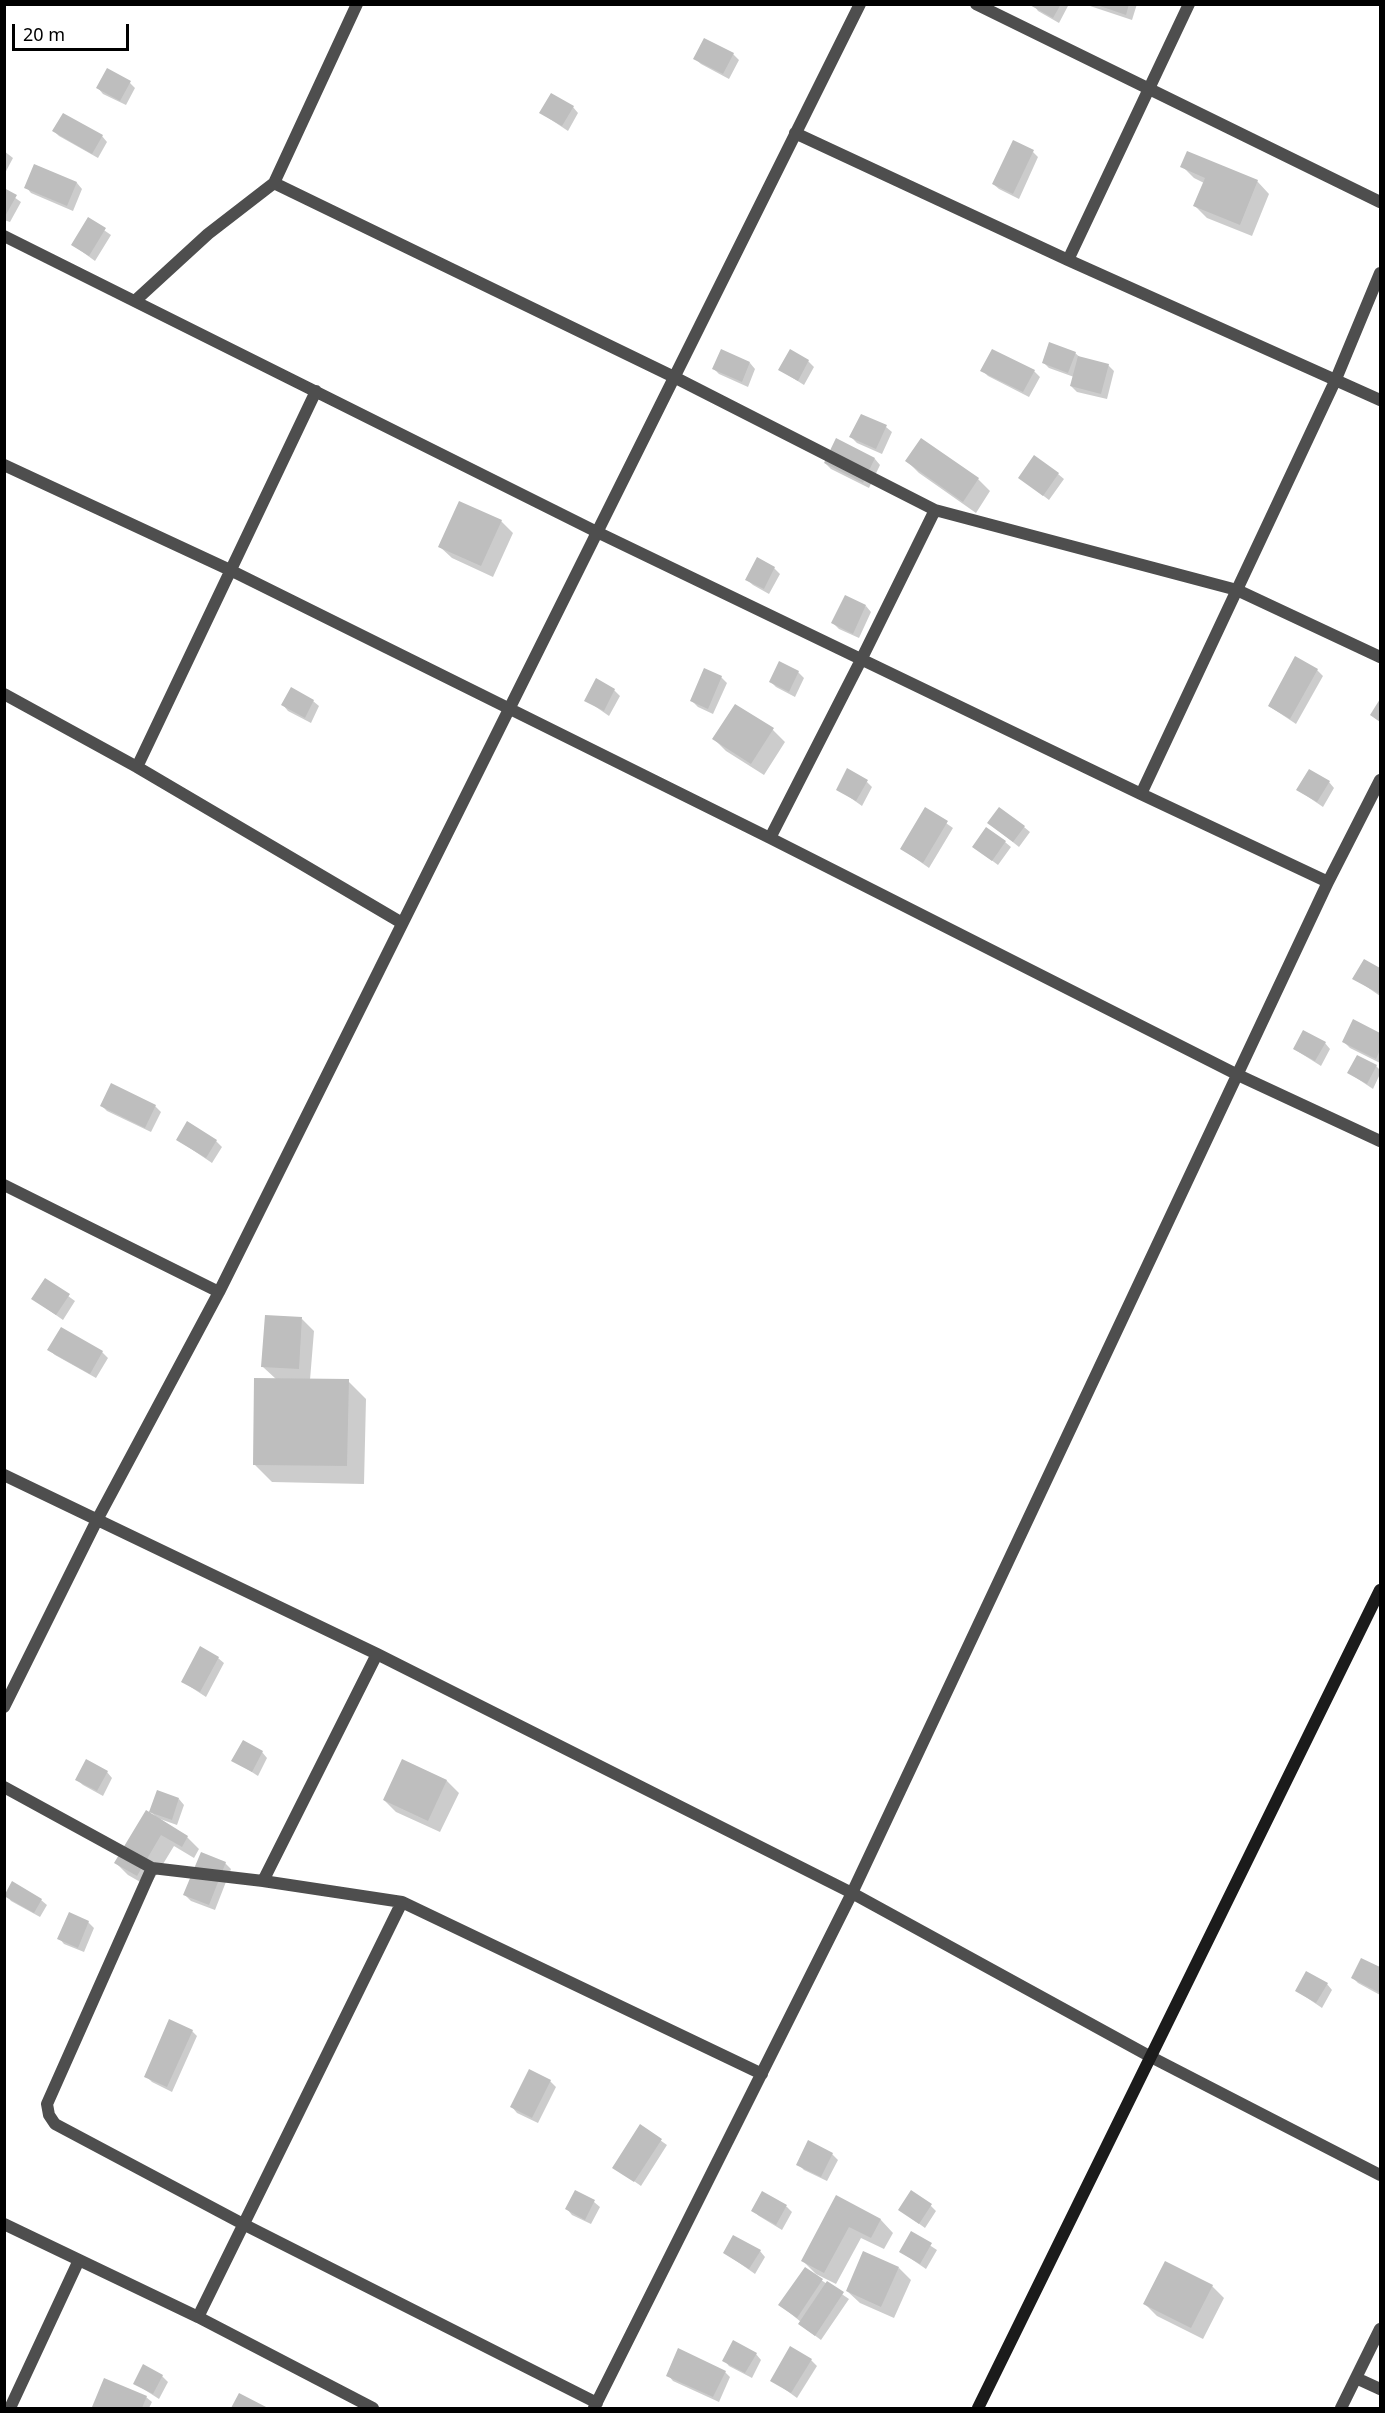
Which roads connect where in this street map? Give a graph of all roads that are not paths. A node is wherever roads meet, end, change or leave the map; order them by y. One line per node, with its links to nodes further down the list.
1 (357, 4): 7 (street)
2 (860, 4): 6 (street)
3 (976, 4): 5 (street)
4 (1189, 4): 5 (street)
5 (1149, 89): 8 (street); 10 (street)
6 (795, 133): 10 (street); 13 (street)
7 (274, 183): 12 (street); 13 (street)
8 (1380, 202)
9 (4, 236): 12 (street)
10 (1068, 261): 14 (street)
11 (1380, 273): 14 (street)
12 (136, 300): 15 (street)
13 (674, 377): 18 (street); 19 (street)
14 (1336, 379): 16 (street); 21 (street)
15 (316, 391): 19 (street); 20 (street)
16 (1380, 400)
17 (4, 465): 20 (street)
18 (935, 510): 21 (street); 23 (street)
19 (599, 533): 23 (street); 25 (street)
20 (230, 570): 25 (street); 26 (street)
21 (1237, 590): 22 (street); 28 (street)
22 (1380, 657)
23 (861, 660): 28 (street); 29 (street)
24 (4, 694): 26 (street)
25 (508, 709): 29 (street); 31 (street)
26 (137, 767): 31 (street)
27 (1380, 780): 30 (street)
28 (1140, 794): 30 (street)
29 (770, 838): 32 (street)
30 (1328, 882): 32 (street)
31 (402, 922): 35 (street)
32 (1238, 1075): 33 (street); 44 (street)
33 (1380, 1141)
34 (4, 1185): 35 (street)
35 (219, 1292): 37 (street)
36 (4, 1475): 37 (street)
37 (97, 1520): 39 (street); 40 (street)
38 (1379, 1599): 46 (main road)
39 (377, 1654): 43 (street); 44 (street)
40 (4, 1707)
41 (4, 1787): 42 (street)
42 (152, 1868): 43 (street); 50 (street)
43 (263, 1881): 45 (street)
44 (852, 1893): 46 (street); 47 (street)
45 (402, 1902): 47 (street); 50 (street)
46 (1151, 2057): 48 (street); 59 (main road)
47 (762, 2074): 56 (street)
48 (1380, 2175)
49 (4, 2224): 51 (street)
50 (243, 2224): 52 (street); 56 (street)
51 (79, 2260): 52 (street); 57 (street)
52 (198, 2317): 58 (street)
53 (1380, 2329): 54 (street)
54 (1356, 2378): 55 (street); 60 (street)
55 (1380, 2389)
56 (595, 2406)
57 (10, 2409)
58 (373, 2409)
59 (978, 2409)
60 (1341, 2409)

